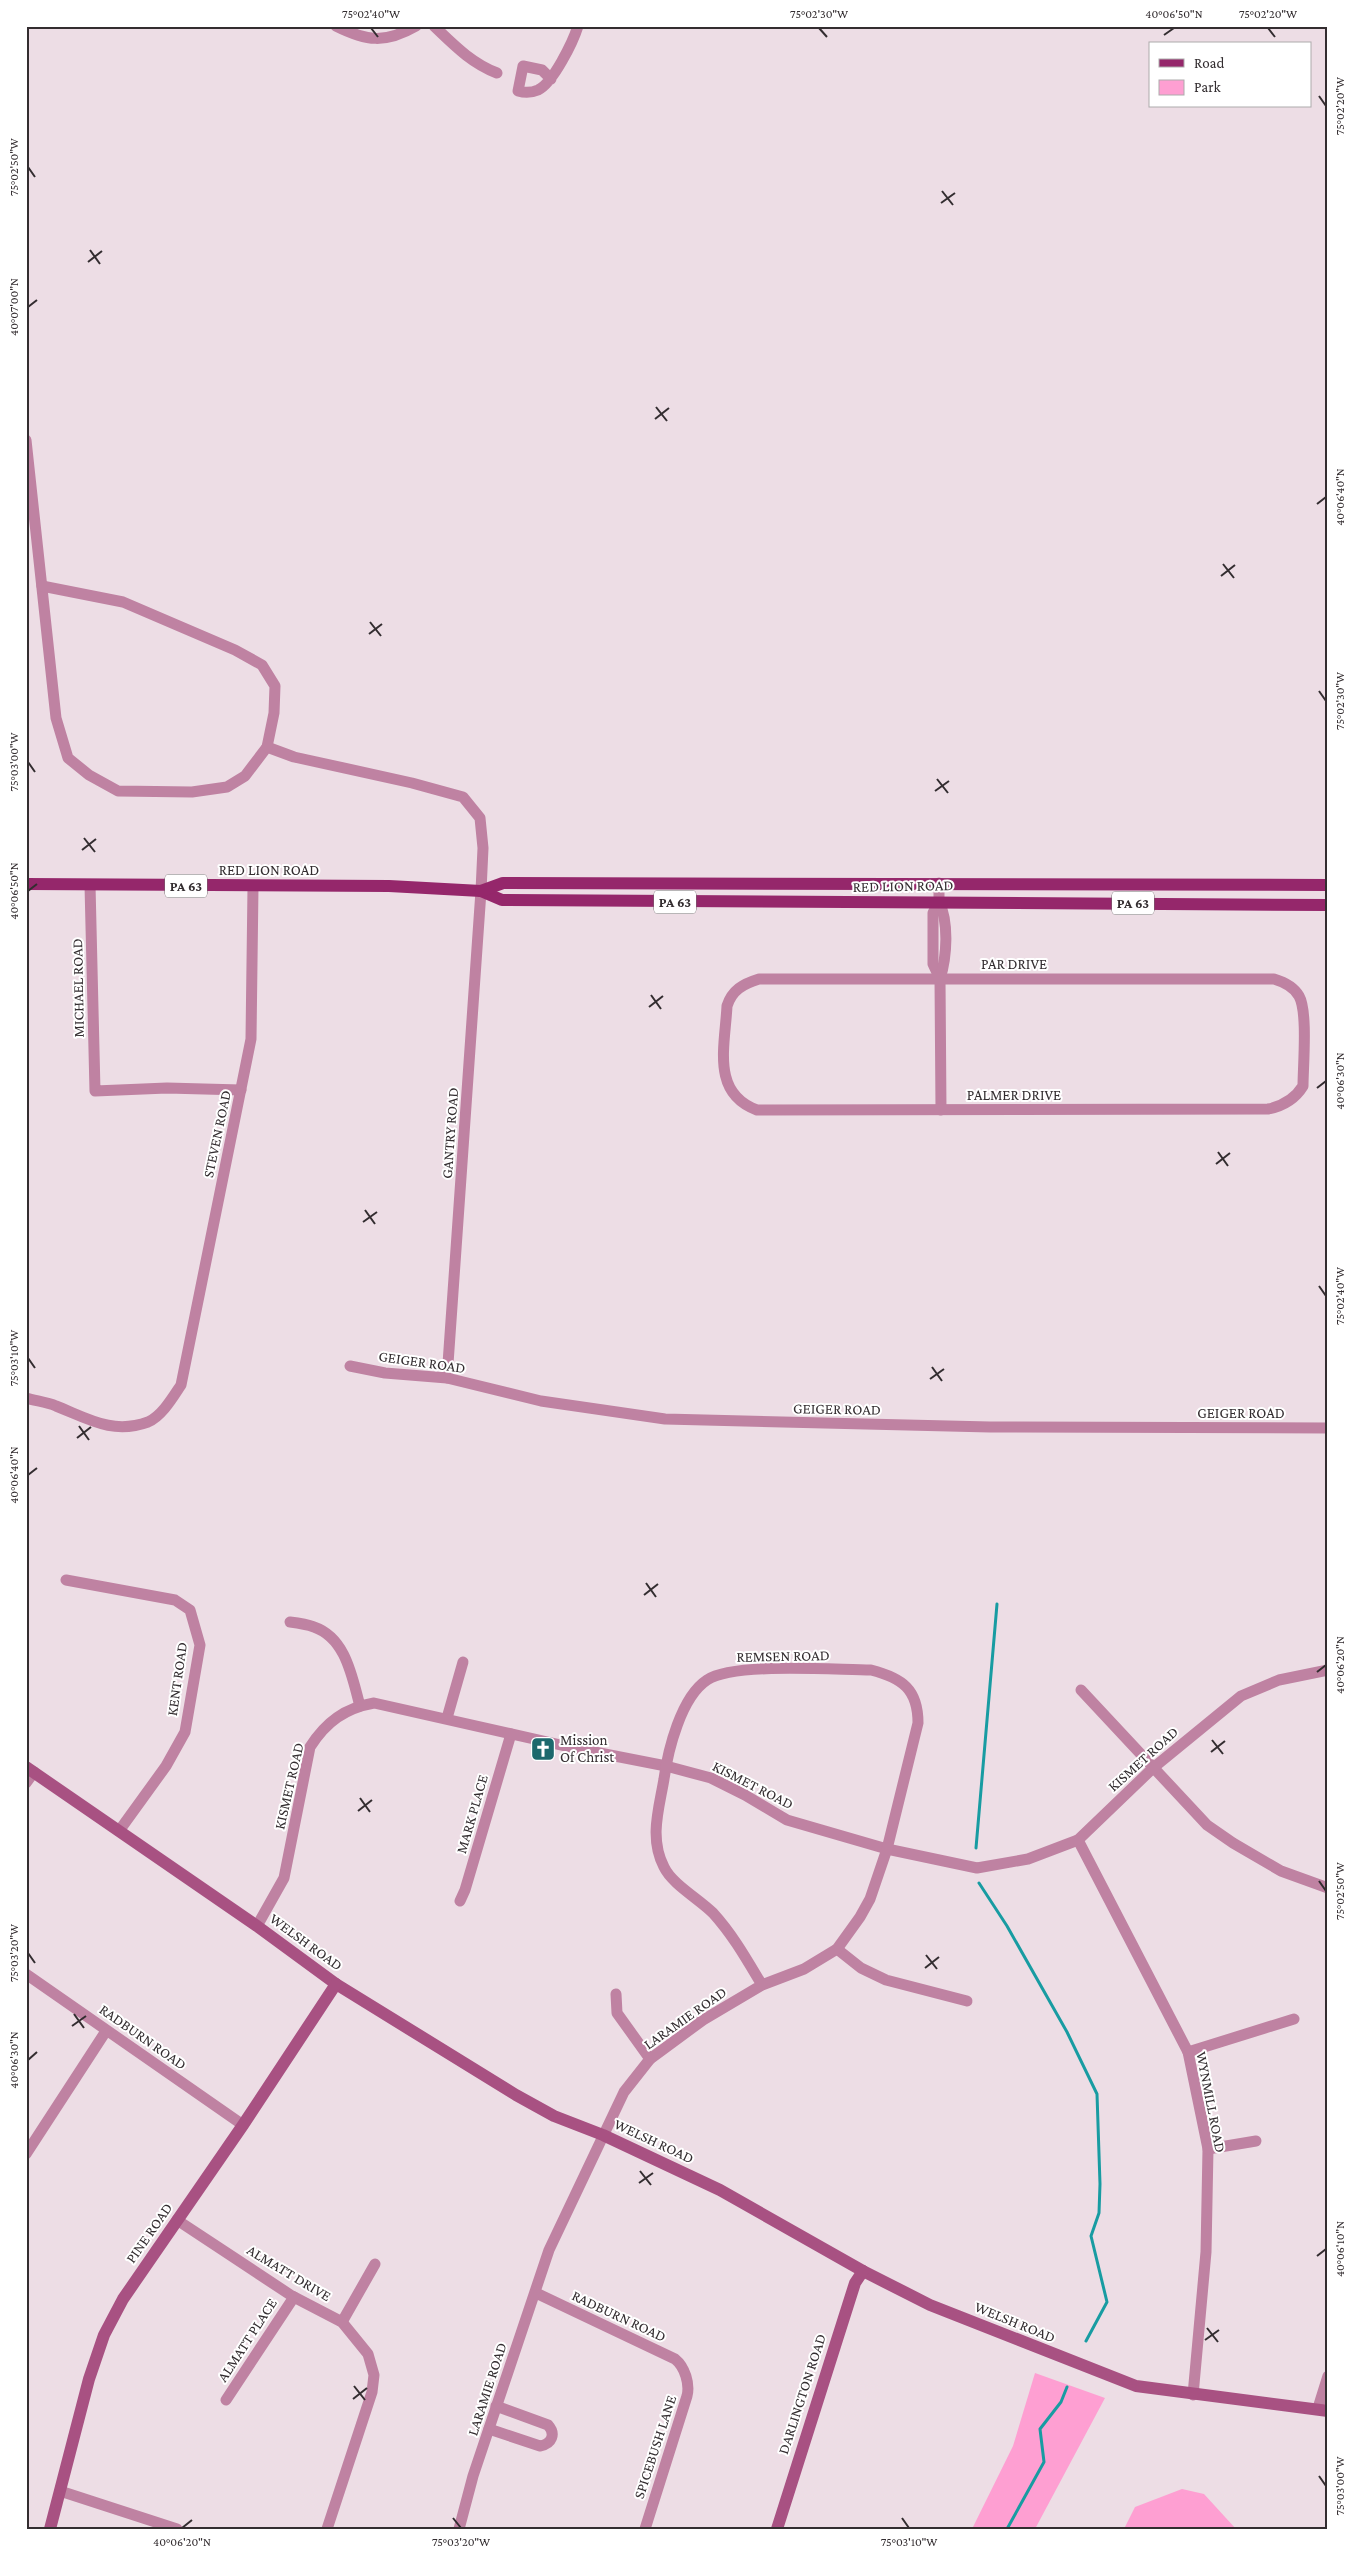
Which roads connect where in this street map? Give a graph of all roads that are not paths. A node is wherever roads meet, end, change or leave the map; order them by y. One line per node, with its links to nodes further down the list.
1 (336, 26): 2 (street)
2 (416, 26)
3 (434, 26): 5 (street)
4 (578, 26): 6 (street)
5 (497, 72)
6 (551, 79)
7 (26, 440): 8 (street)
8 (42, 586): 9 (street); 9 (street)
9 (267, 747): 15 (street, GANTRY ROAD)
10 (939, 883): 13 (main road, RED LION ROAD / PA 63); 15 (main road, RED LION ROAD / PA 63); 16 (street)
11 (26, 884): 12 (main road, RED LION ROAD / PA 63)
12 (90, 885): 14 (main road, RED LION ROAD / PA 63); 19 (street, MICHAEL ROAD)
13 (1328, 885)
14 (253, 887): 15 (main road, RED LION ROAD / PA 63); 19 (street, STEVEN ROAD)
15 (481, 891): 16 (main road, RED LION ROAD / PA 63); 24 (street, GANTRY ROAD)
16 (938, 901): 17 (main road, RED LION ROAD / PA 63); 18 (street)
17 (1328, 905)
18 (940, 979): 20 (street, PAR DRIVE); 21 (street, PAR DRIVE); 22 (street)
19 (241, 1090): 25 (street, STEVEN ROAD)
20 (1290, 1099): 22 (street, PALMER DRIVE)
21 (738, 1100): 22 (street, PALMER DRIVE)
22 (941, 1110)
23 (350, 1366): 24 (street, GEIGER ROAD)
24 (447, 1378): 26 (street, GEIGER ROAD)
25 (26, 1398)
26 (1328, 1428)
27 (66, 1580): 40 (street, KENT ROAD)
28 (290, 1622): 33 (street)
29 (463, 1662): 34 (street)
30 (1328, 1670): 37 (street, KISMET ROAD)
31 (1081, 1690): 37 (street)
32 (910, 1691): 36 (street, REMSEN ROAD); 42 (street, LARAMIE ROAD)
33 (360, 1706): 34 (street, KISMET ROAD); 45 (street, KISMET ROAD)
34 (447, 1718): 35 (street, KISMET ROAD)
35 (511, 1734): 36 (street, KISMET ROAD); 44 (street, MARK PLACE)
36 (666, 1766): 42 (street, KISMET ROAD); 49 (street, REMSEN ROAD)
37 (1154, 1768): 41 (street, KISMET ROAD); 43 (street)
38 (30, 1769): 39 (street); 40 (main road, WELSH ROAD)
39 (26, 1783)
40 (119, 1831): 45 (main road, WELSH ROAD)
41 (1078, 1840): 42 (street, KISMET ROAD); 54 (street, WYNMILL ROAD)
42 (886, 1850): 46 (street, LARAMIE ROAD)
43 (1328, 1888)
44 (460, 1901)
45 (257, 1926): 48 (main road, WELSH ROAD)
46 (837, 1949): 49 (street, LARAMIE ROAD); 51 (street)
47 (26, 1974): 53 (street, RADBURN ROAD)
48 (336, 1984): 56 (main road, PINE ROAD); 57 (main road, WELSH ROAD)
49 (762, 1985): 55 (street, LARAMIE ROAD)
50 (616, 1994): 55 (street)
51 (967, 2001)
52 (1294, 2019): 54 (street)
53 (106, 2031): 56 (street, RADBURN ROAD); 60 (street)
54 (1188, 2052): 59 (street, WYNMILL ROAD)
55 (650, 2059): 57 (street, LARAMIE ROAD)
56 (243, 2125): 61 (main road, PINE ROAD)
57 (603, 2135): 63 (main road, WELSH ROAD); 64 (street, LARAMIE ROAD)
58 (1256, 2141): 59 (street)
59 (1208, 2149): 69 (street, WYNMILL ROAD)
60 (26, 2154)
61 (177, 2220): 65 (street, ALMATT DRIVE); 74 (main road, PINE ROAD)
62 (375, 2264): 66 (street)
63 (863, 2271): 69 (main road, WELSH ROAD); 80 (main road, DARLINGTON ROAD)
64 (536, 2293): 67 (street, RADBURN ROAD); 71 (street, LARAMIE ROAD)
65 (294, 2297): 66 (street, ALMATT DRIVE); 70 (street, ALMATT PLACE)
66 (342, 2322): 77 (street, ALMATT DRIVE)
67 (684, 2373): 79 (street, SPICEBUSH LANE)
68 (1328, 2376): 72 (street)
69 (1193, 2395): 72 (main road, WELSH ROAD)
70 (226, 2400)
71 (496, 2406): 73 (street, LARAMIE ROAD); 73 (street)
72 (1323, 2409)
73 (489, 2429): 78 (street, LARAMIE ROAD)
74 (60, 2491): 75 (main road, PINE ROAD); 76 (street)
75 (50, 2529)
76 (177, 2529)
77 (327, 2529)
78 (459, 2529)
79 (645, 2529)
80 (777, 2529)

